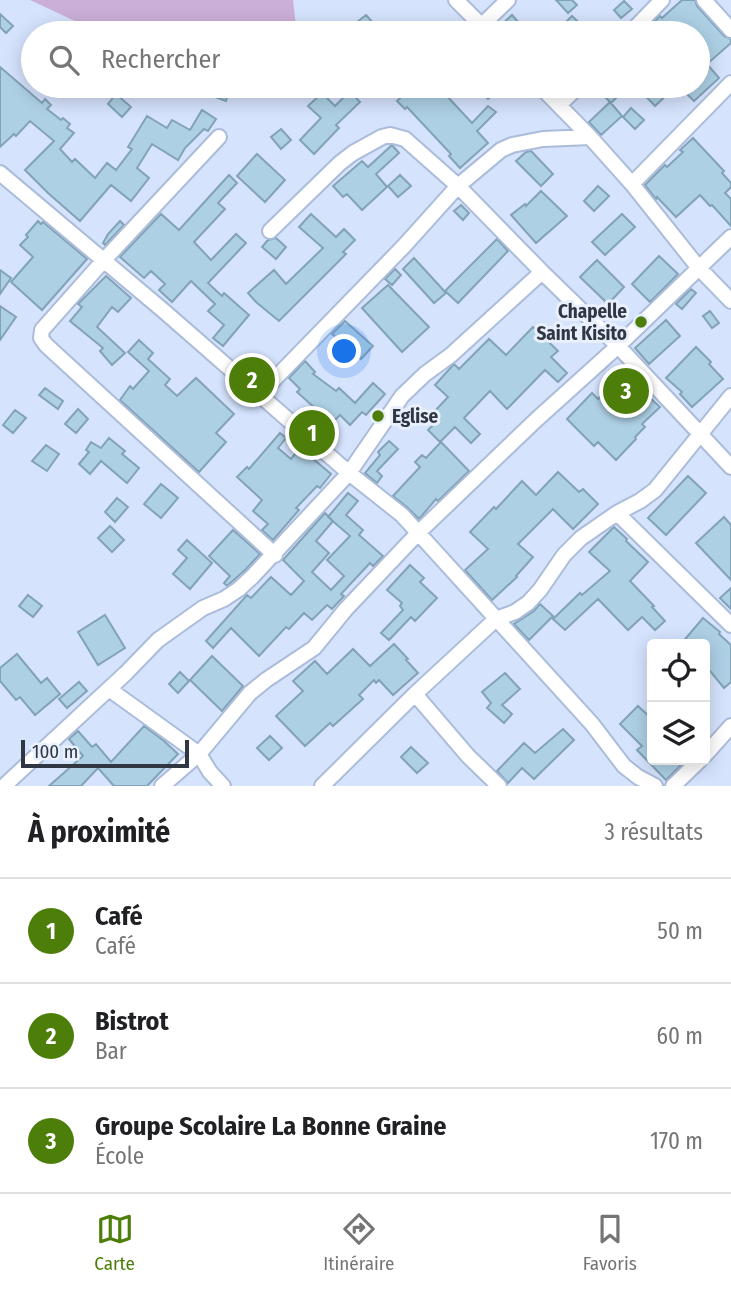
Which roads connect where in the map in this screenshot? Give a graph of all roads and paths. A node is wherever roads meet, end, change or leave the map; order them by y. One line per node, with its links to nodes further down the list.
1 (456, 0): 5 (street)
2 (508, 0): 6 (street)
3 (662, 0): 7 (street)
4 (704, 0): 8 (street)
5 (478, 21)
6 (492, 21)
7 (642, 21)
8 (731, 30)
9 (731, 83): 16 (street)
10 (551, 98): 12 (street)
11 (567, 98): 12 (street)
12 (559, 106): 14 (street)
13 (219, 137): 20 (street)
14 (590, 137): 16 (street); 17 (street)
15 (0, 173): 20 (street)
16 (632, 184): 21 (street)
17 (458, 186): 18 (street); 22 (street); 25 (street)
18 (270, 231)
19 (731, 237): 21 (street)
20 (104, 260): 25 (street); 32 (street)
21 (698, 267): 23 (street); 24 (street)
22 (542, 272): 24 (street); 29 (street)
23 (731, 301)
24 (618, 346): 27 (street); 31 (street)
25 (259, 395): 29 (street)
26 (731, 396): 27 (street)
27 (699, 433): 28 (street); 30 (street)
28 (731, 467)
29 (349, 473): 31 (street); 32 (street)
30 (617, 513): 33 (street); 34 (street)
31 (419, 532): 33 (street); 39 (street)
32 (275, 555): 35 (street)
33 (496, 619): 36 (street); 46 (street)
34 (731, 625)
35 (109, 689): 39 (street); 42 (street)
36 (415, 694): 41 (street); 45 (street)
37 (731, 726): 38 (street)
38 (710, 749)
39 (199, 754): 43 (street); 44 (street)
40 (695, 765): 47 (street)
41 (328, 784)
42 (4, 786)
43 (162, 786)
44 (223, 786)
45 (499, 786)
46 (655, 786)
47 (673, 786)

